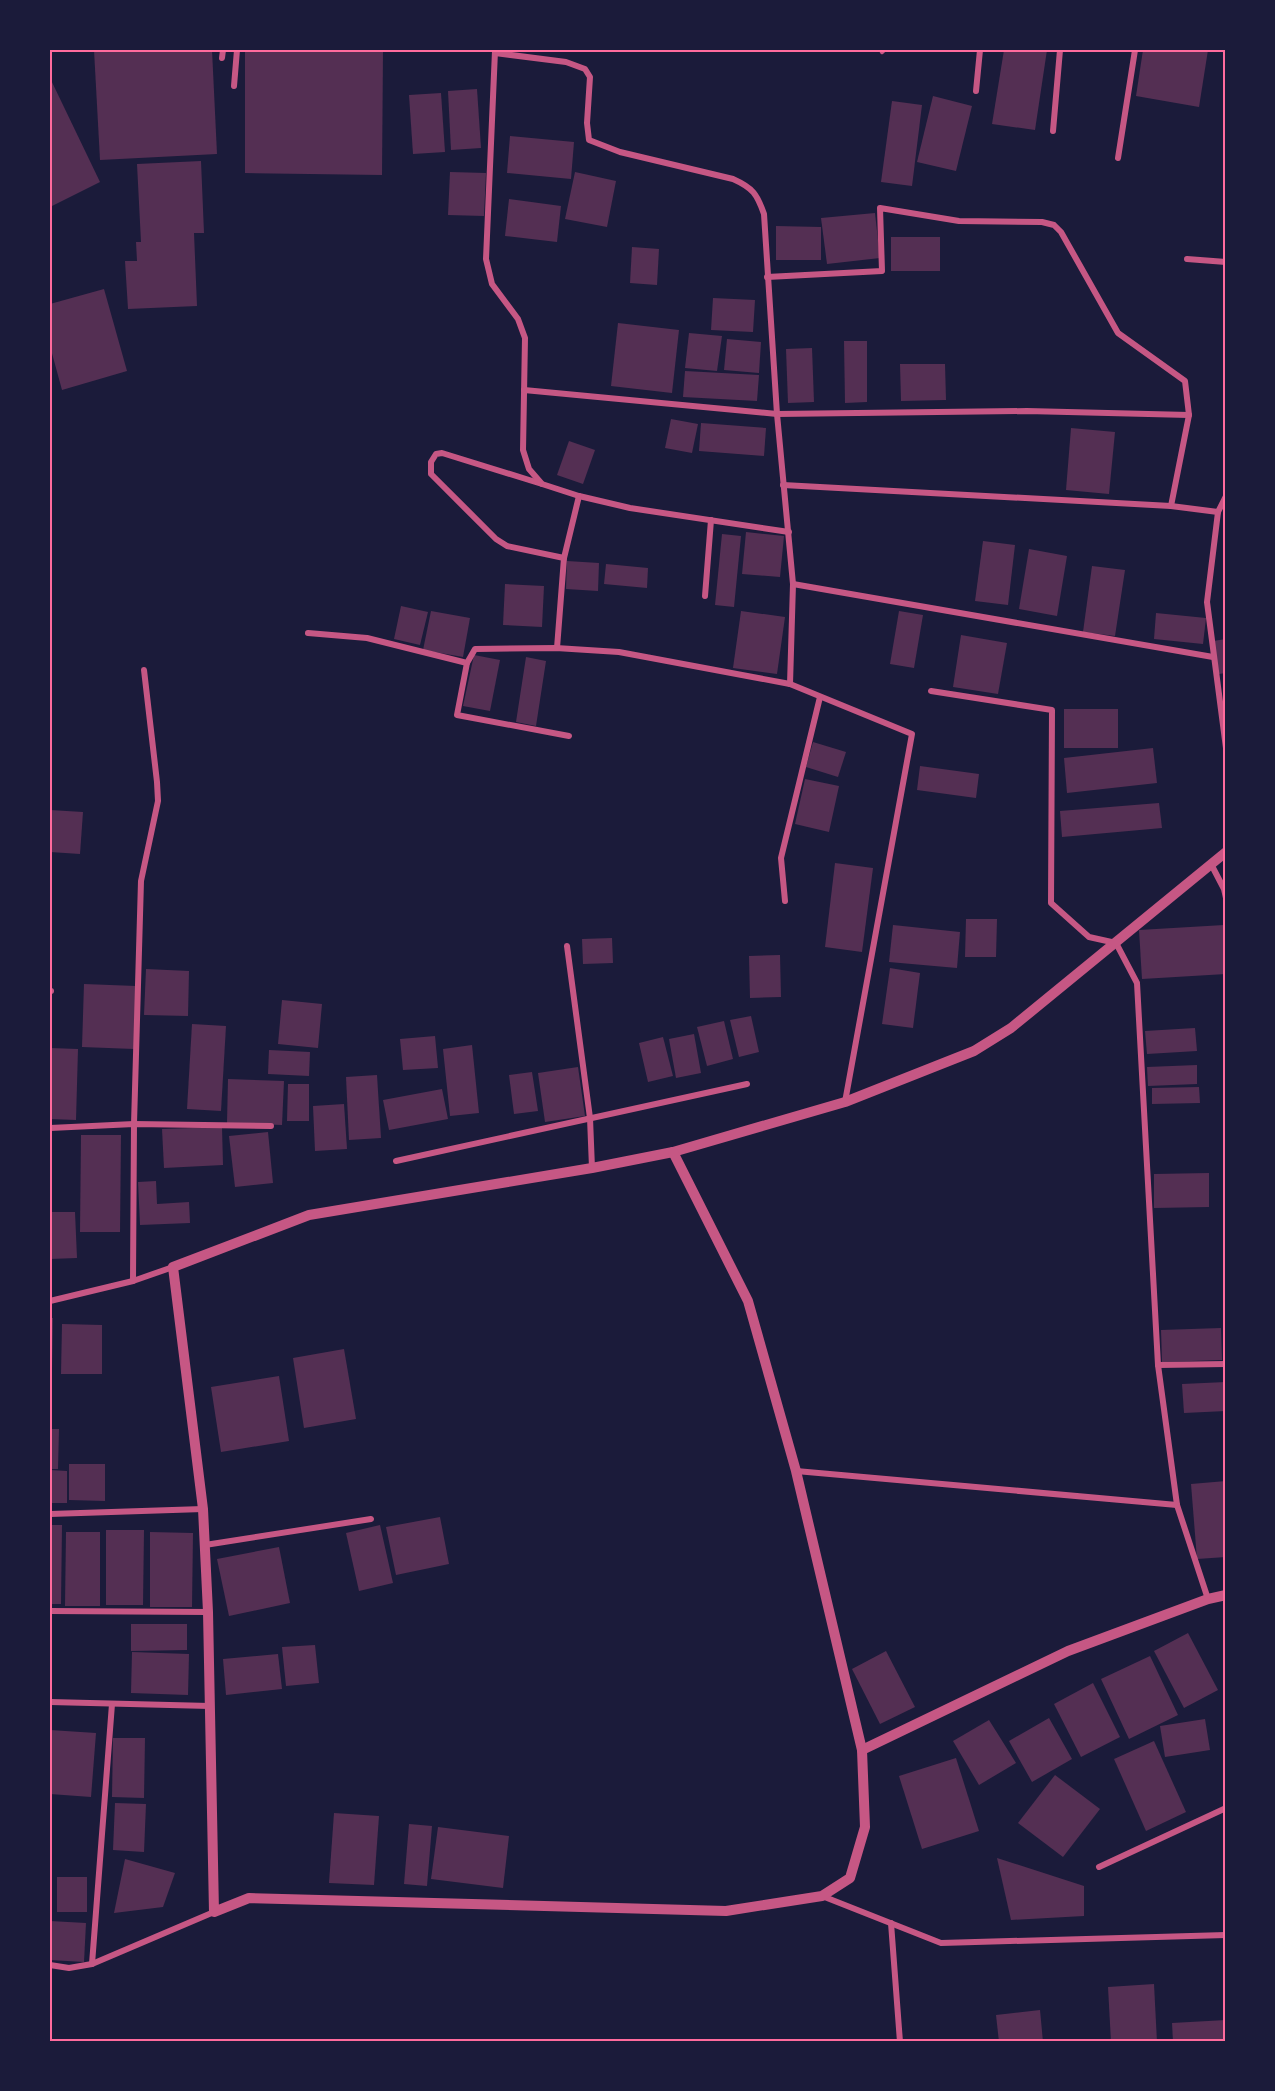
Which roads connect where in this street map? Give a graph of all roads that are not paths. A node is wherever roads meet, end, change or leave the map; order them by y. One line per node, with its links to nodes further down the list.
1 (223, 50): 7 (street)
2 (237, 50): 8 (street)
3 (980, 50): 9 (street)
4 (1060, 50): 10 (street)
5 (1135, 50): 11 (street)
6 (495, 51): 14 (street); 15 (street)
7 (222, 58)
8 (234, 86)
9 (976, 90)
10 (1053, 131)
11 (1118, 159)
12 (1187, 259): 13 (street)
13 (1226, 262)
14 (767, 277): 16 (street); 17 (street)
15 (524, 390): 16 (street); 18 (street)
16 (777, 414): 17 (street); 19 (street)
17 (1189, 415): 22 (street)
18 (542, 484): 20 (street); 26 (street)
19 (783, 485): 22 (street); 25 (street)
20 (579, 496): 24 (street); 26 (street)
21 (1226, 496): 23 (street)
22 (1171, 506): 23 (street)
23 (1218, 512): 31 (street)
24 (711, 520): 25 (street); 28 (street)
25 (789, 532): 27 (street)
26 (564, 558): 30 (street)
27 (793, 584): 31 (street); 34 (street)
28 (705, 596)
29 (308, 633): 32 (street)
30 (557, 648): 32 (street); 34 (street)
31 (1213, 657): 38 (street)
32 (467, 663): 37 (street)
33 (144, 670): 48 (street)
34 (790, 684): 36 (street)
35 (931, 691): 43 (street)
36 (820, 697): 42 (street); 46 (street)
37 (569, 736)
38 (1226, 748)
39 (1226, 852): 40 (street)
40 (1211, 864): 41 (street); 43 (street)
41 (1226, 898)
42 (784, 900)
43 (1116, 943): 46 (street); 58 (street)
44 (567, 946): 47 (street)
45 (747, 1084): 47 (street)
46 (845, 1102): 51 (street)
47 (590, 1118): 52 (street); 53 (street)
48 (134, 1124): 49 (street); 50 (street); 55 (street)
49 (272, 1126)
50 (50, 1128)
51 (673, 1152): 53 (street); 59 (street)
52 (396, 1161)
53 (592, 1168): 54 (street)
54 (173, 1267): 55 (street); 61 (street)
55 (133, 1281): 56 (street)
56 (50, 1301)
57 (1226, 1364): 58 (street)
58 (1158, 1365): 60 (street)
59 (796, 1471): 60 (street); 72 (street)
60 (1177, 1504): 66 (street)
61 (203, 1509): 62 (street); 64 (street)
62 (50, 1514)
63 (370, 1519): 64 (street)
64 (205, 1545): 68 (street)
65 (1226, 1595): 66 (street)
66 (1208, 1599): 72 (street)
67 (50, 1611): 68 (street)
68 (208, 1612): 71 (street)
69 (50, 1701): 70 (street)
70 (112, 1704): 71 (street); 79 (street)
71 (210, 1706): 76 (street)
72 (862, 1750): 75 (street)
73 (1226, 1808): 74 (street)
74 (1099, 1867)
75 (822, 1896): 76 (street); 77 (street)
76 (214, 1912): 79 (street)
77 (891, 1923): 78 (street); 81 (street)
78 (1226, 1935)
79 (92, 1964): 80 (street)
80 (50, 1965)
81 (900, 2042)

